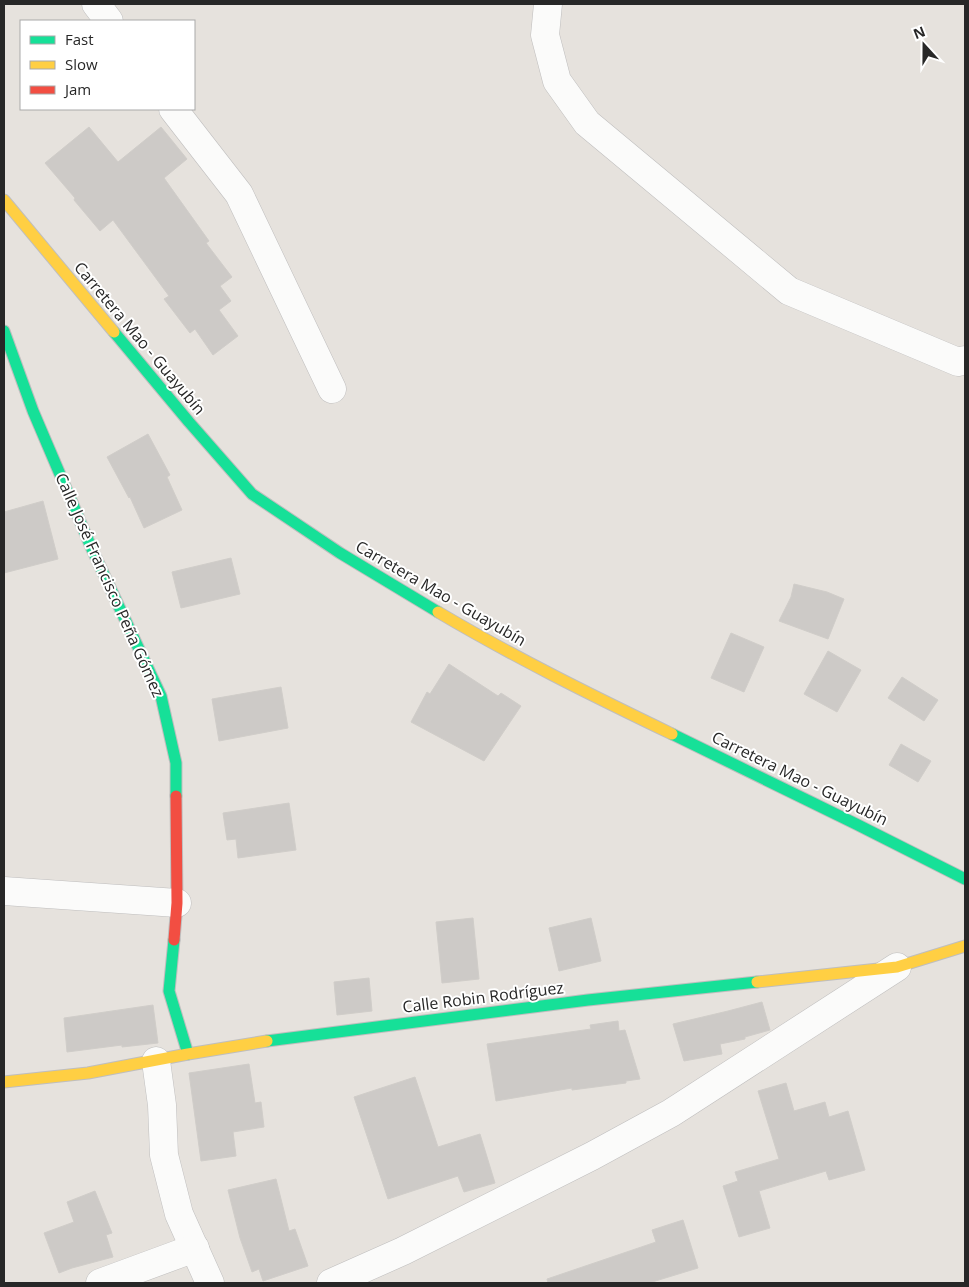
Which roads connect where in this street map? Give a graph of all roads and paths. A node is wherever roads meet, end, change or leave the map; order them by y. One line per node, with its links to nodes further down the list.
1 (96, 4): 3 (street)
2 (548, 4): 7 (street)
3 (108, 20)
4 (174, 110): 8 (street)
5 (4, 200): 9 (street, Carretera Mao - Guayubín)
6 (4, 331): 11 (street, Calle José Francisco Peña Gómez)
7 (965, 360)
8 (332, 389)
9 (965, 879)
10 (4, 891): 11 (street)
11 (177, 903): 14 (street, Calle José Francisco Peña Gómez)
12 (965, 946): 13 (street, Calle Robin Rodríguez)
13 (897, 966): 14 (street, Calle Robin Rodríguez); 20 (street)
14 (188, 1054): 15 (street, Calle Robin Rodríguez)
15 (156, 1061): 16 (street, Calle Robin Rodríguez); 17 (street)
16 (4, 1082)
17 (195, 1248): 18 (street); 19 (street)
18 (100, 1283)
19 (210, 1283)
20 (331, 1283)

